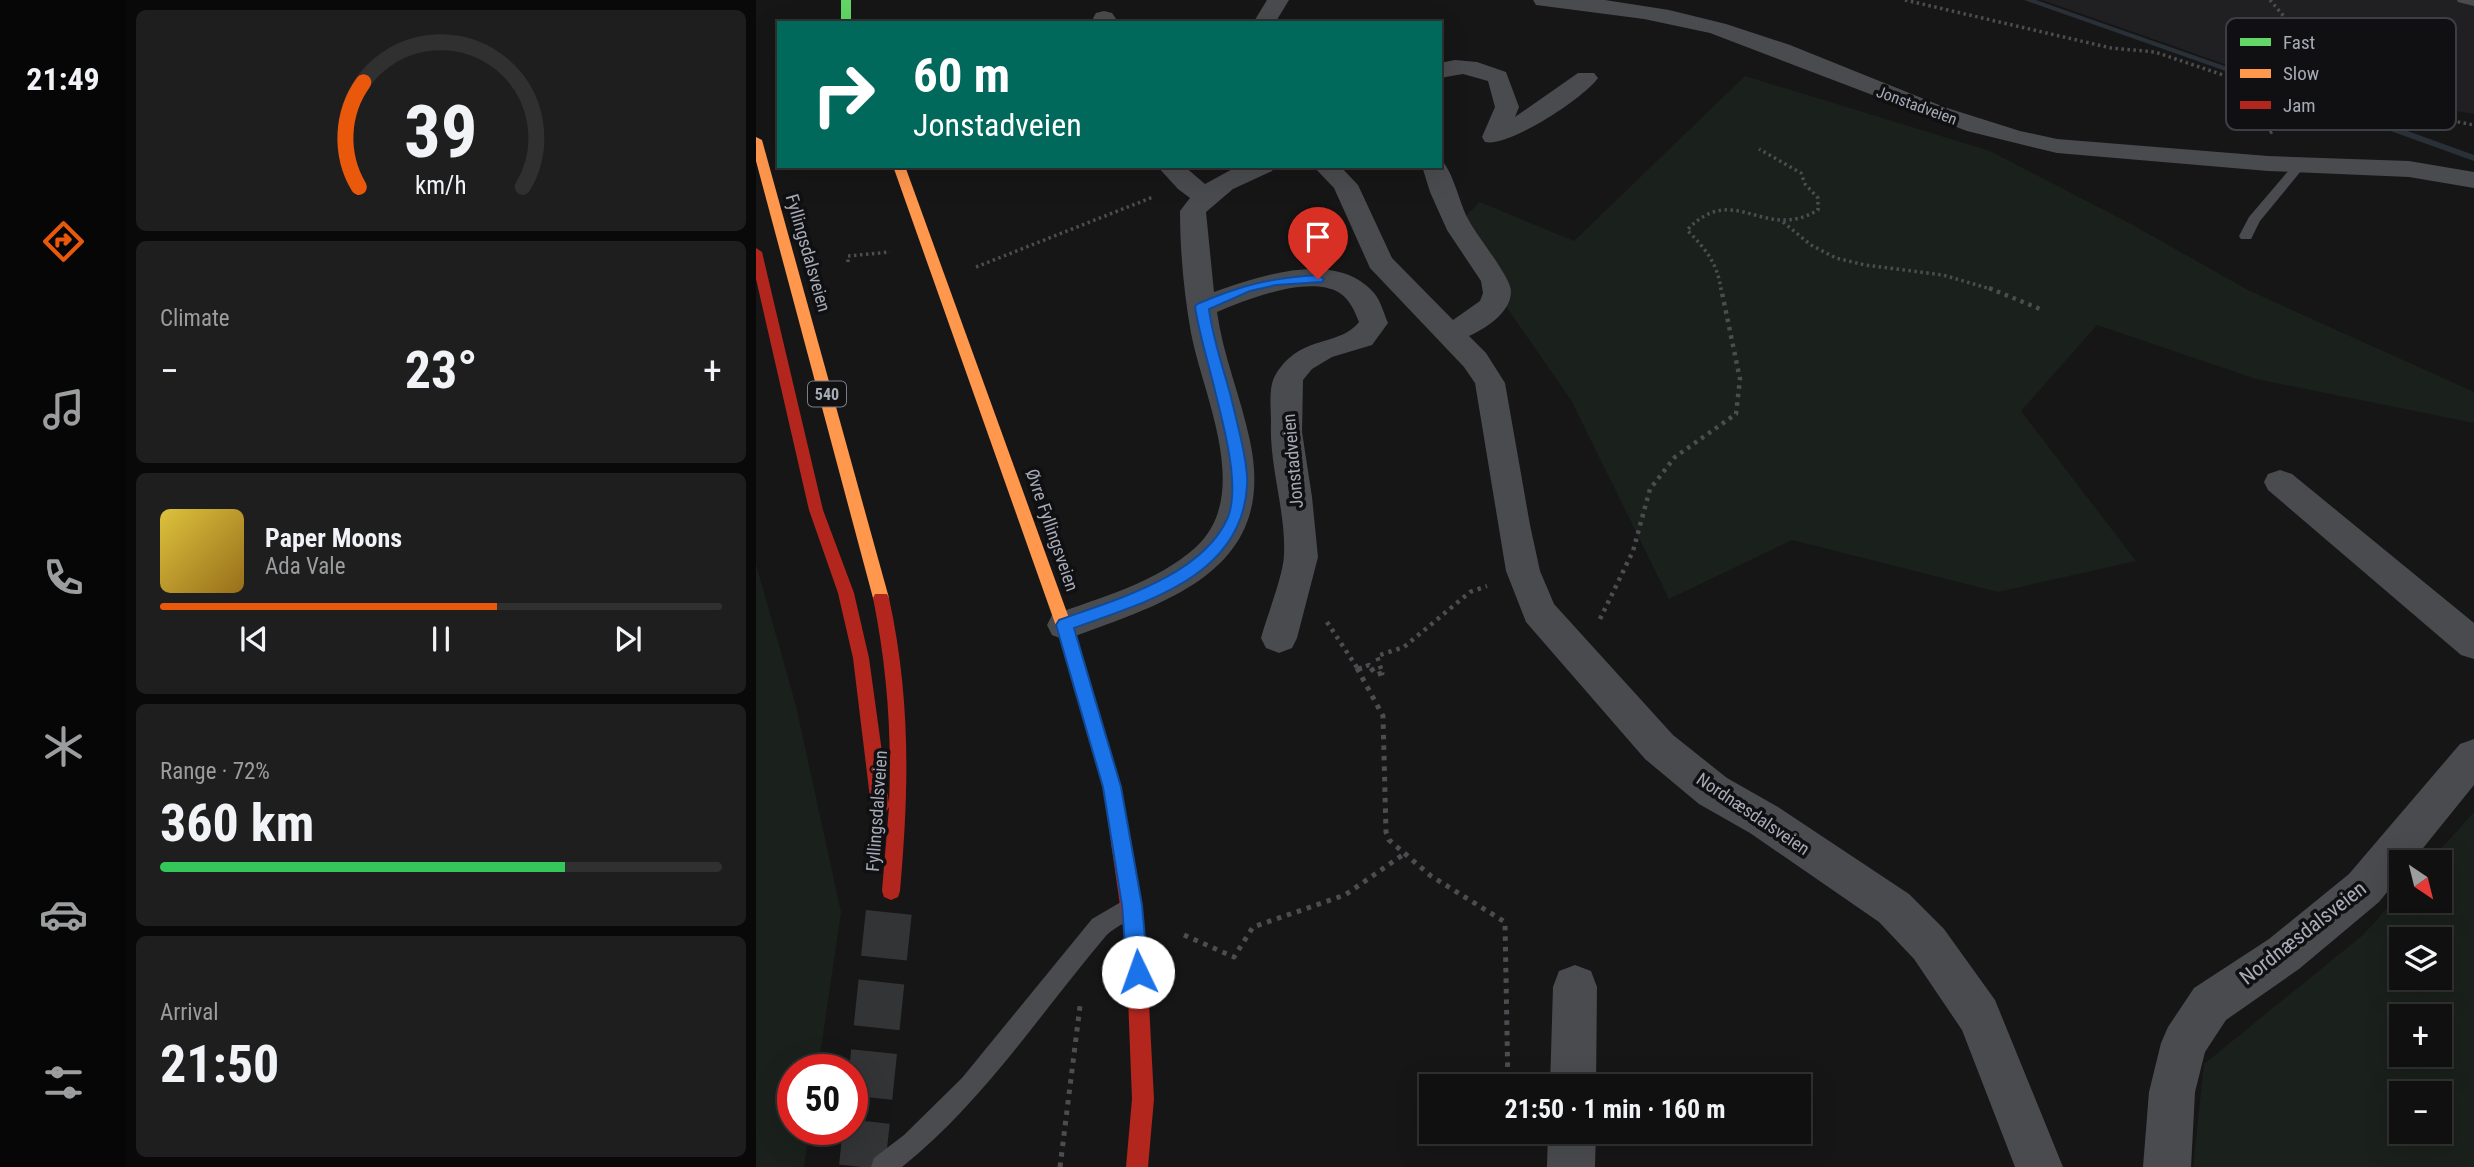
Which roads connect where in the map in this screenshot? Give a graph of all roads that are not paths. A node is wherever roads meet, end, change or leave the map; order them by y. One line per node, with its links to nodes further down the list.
1 (846, 0): 6 (main road)
2 (1278, 0): 7 (street)
3 (1544, 0): 11 (street, Jonstadveien)
4 (2462, 0): 5 (lane)
5 (2474, 3)
6 (846, 21)
7 (1265, 21)
8 (1442, 70): 9 (street)
9 (1586, 78)
10 (756, 140): 19 (main road, Fyllingsdalsveien / 540)
11 (2300, 165): 16 (street, Jonstadveien); 18 (lane)
12 (900, 168): 23 (main road, Øvre Fyllingsveien)
13 (1258, 168): 17 (street)
14 (1327, 168): 21 (street, Nordnæsdalsveien)
15 (1435, 168): 21 (street)
16 (2474, 180)
17 (1187, 182): 20 (street)
18 (2246, 236)
19 (756, 252)
20 (1202, 307): 23 (street); 24 (street, Jonstadveien)
21 (1449, 334): 34 (street, Nordnæsdalsveien)
22 (2280, 482): 25 (street)
23 (1065, 625): 27 (main road, Øvre Fyllingsveien)
24 (1279, 638)
25 (2474, 644)
26 (2474, 756): 35 (street, Nordnæsdalsveien)
27 (1132, 905): 31 (lane); 32 (main road, Øvre Fyllingsveien)
28 (1575, 987): 29 (street)
29 (1573, 1074)
30 (1572, 1144): 33 (street)
31 (883, 1167)
32 (1138, 1167)
33 (1571, 1167)
34 (2039, 1167)
35 (2167, 1167)

